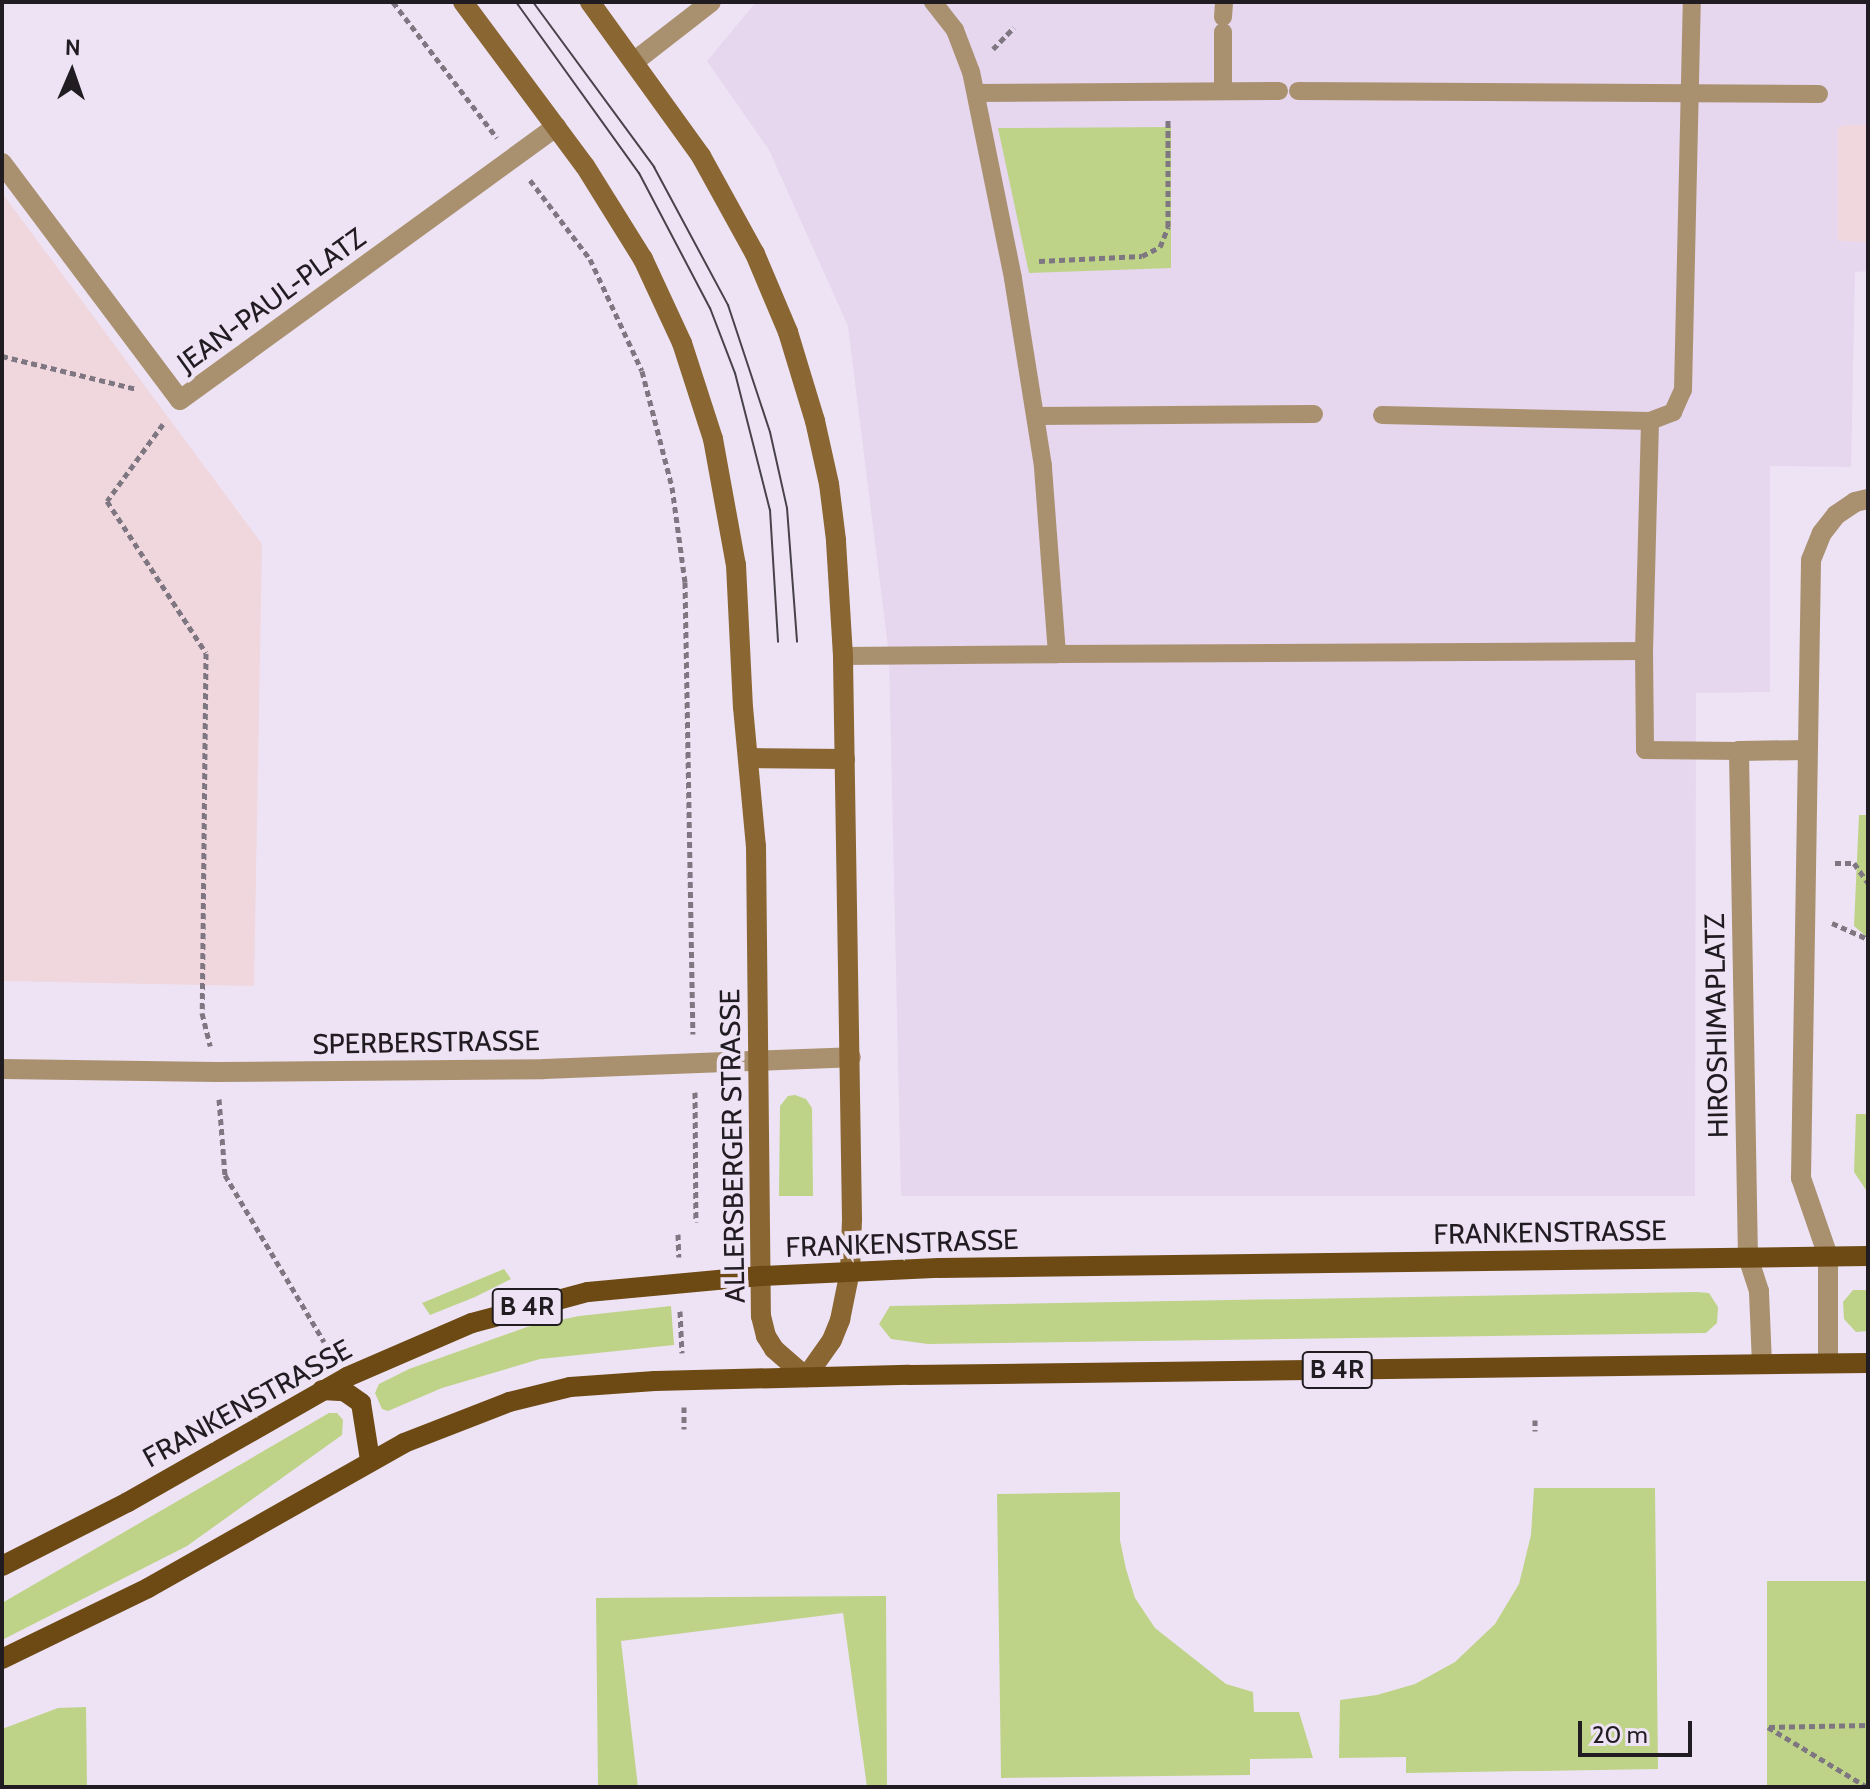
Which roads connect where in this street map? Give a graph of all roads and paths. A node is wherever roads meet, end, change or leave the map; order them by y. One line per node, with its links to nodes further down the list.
1 (393, 2): 17 (path)
2 (463, 2): 16 (main road, ALLERSBERGER STRASSE)
3 (590, 2): 8 (main road)
4 (711, 2): 8 (street)
5 (933, 2): 14 (lane)
6 (1692, 2): 13 (lane)
7 (1223, 17): 9 (lane)
8 (635, 61): 29 (main road)
9 (1223, 89): 10 (lane); 11 (lane)
10 (1168, 90): 14 (lane); 19 (path)
11 (1279, 91)
12 (1298, 91): 13 (lane)
13 (1690, 92): 15 (lane); 25 (lane)
14 (976, 93): 19 (lane)
15 (1819, 94)
16 (556, 127): 17 (street, JEAN-PAUL-PLATZ); 32 (main road, ALLERSBERGER STRASSE)
17 (513, 158): 21 (street, JEAN-PAUL-PLATZ); 38 (path)
18 (2, 163): 21 (street, JEAN-PAUL-PLATZ)
19 (1010, 263): 24 (lane)
20 (2, 356): 21 (path)
21 (180, 400): 40 (path)
22 (1314, 414): 24 (lane)
23 (1382, 415): 25 (lane)
24 (1036, 416): 28 (lane)
25 (1650, 421): 27 (lane)
26 (1868, 499): 30 (street)
27 (1644, 651): 28 (lane); 31 (lane)
28 (1057, 654): 29 (lane)
29 (843, 656): 33 (main road)
30 (1806, 750): 31 (street); 43 (street)
31 (1739, 751): 45 (street, HIROSHIMAPLATZ)
32 (748, 758): 33 (main road); 37 (main road, ALLERSBERGER STRASSE)
33 (845, 759): 36 (main road)
34 (1845, 863): 35 (path)
35 (1868, 883)
36 (851, 1057): 37 (street, SPERBERSTRASSE); 46 (main road)
37 (760, 1060): 38 (street, SPERBERSTRASSE); 47 (main road, ALLERSBERGER STRASSE)
38 (695, 1062): 40 (street, SPERBERSTRASSE); 41 (path)
39 (2, 1069): 40 (street, SPERBERSTRASSE)
40 (216, 1072): 49 (path)
41 (696, 1222)
42 (678, 1234): 48 (path)
43 (1828, 1256): 44 (main road, FRANKENSTRASSE / B 4R); 45 (main road, FRANKENSTRASSE / B 4R); 50 (street)
44 (1868, 1256)
45 (1748, 1258): 46 (main road, FRANKENSTRASSE / B 4R); 52 (street, HIROSHIMAPLATZ)
46 (850, 1271): 47 (main road, FRANKENSTRASSE / B 4R); 53 (main road)
47 (760, 1276): 48 (main road, FRANKENSTRASSE / B 4R); 53 (main road, ALLERSBERGER STRASSE)
48 (678, 1282): 54 (path); 55 (main road, FRANKENSTRASSE / B 4R)
49 (324, 1342)
50 (1828, 1363): 51 (main road, B 4R); 52 (main road, B 4R)
51 (1868, 1363)
52 (1762, 1364): 53 (main road, B 4R)
53 (806, 1377): 54 (main road, B 4R)
54 (682, 1380): 57 (path); 59 (main road, B 4R)
55 (322, 1390): 59 (main road); 60 (main road, FRANKENSTRASSE / B 4R)
56 (1535, 1420): 58 (path)
57 (684, 1429)
58 (1535, 1431)
59 (370, 1460): 61 (main road, B 4R)
60 (2, 1566)
61 (2, 1659)
62 (1868, 1725): 63 (path)
63 (1867, 1787)

